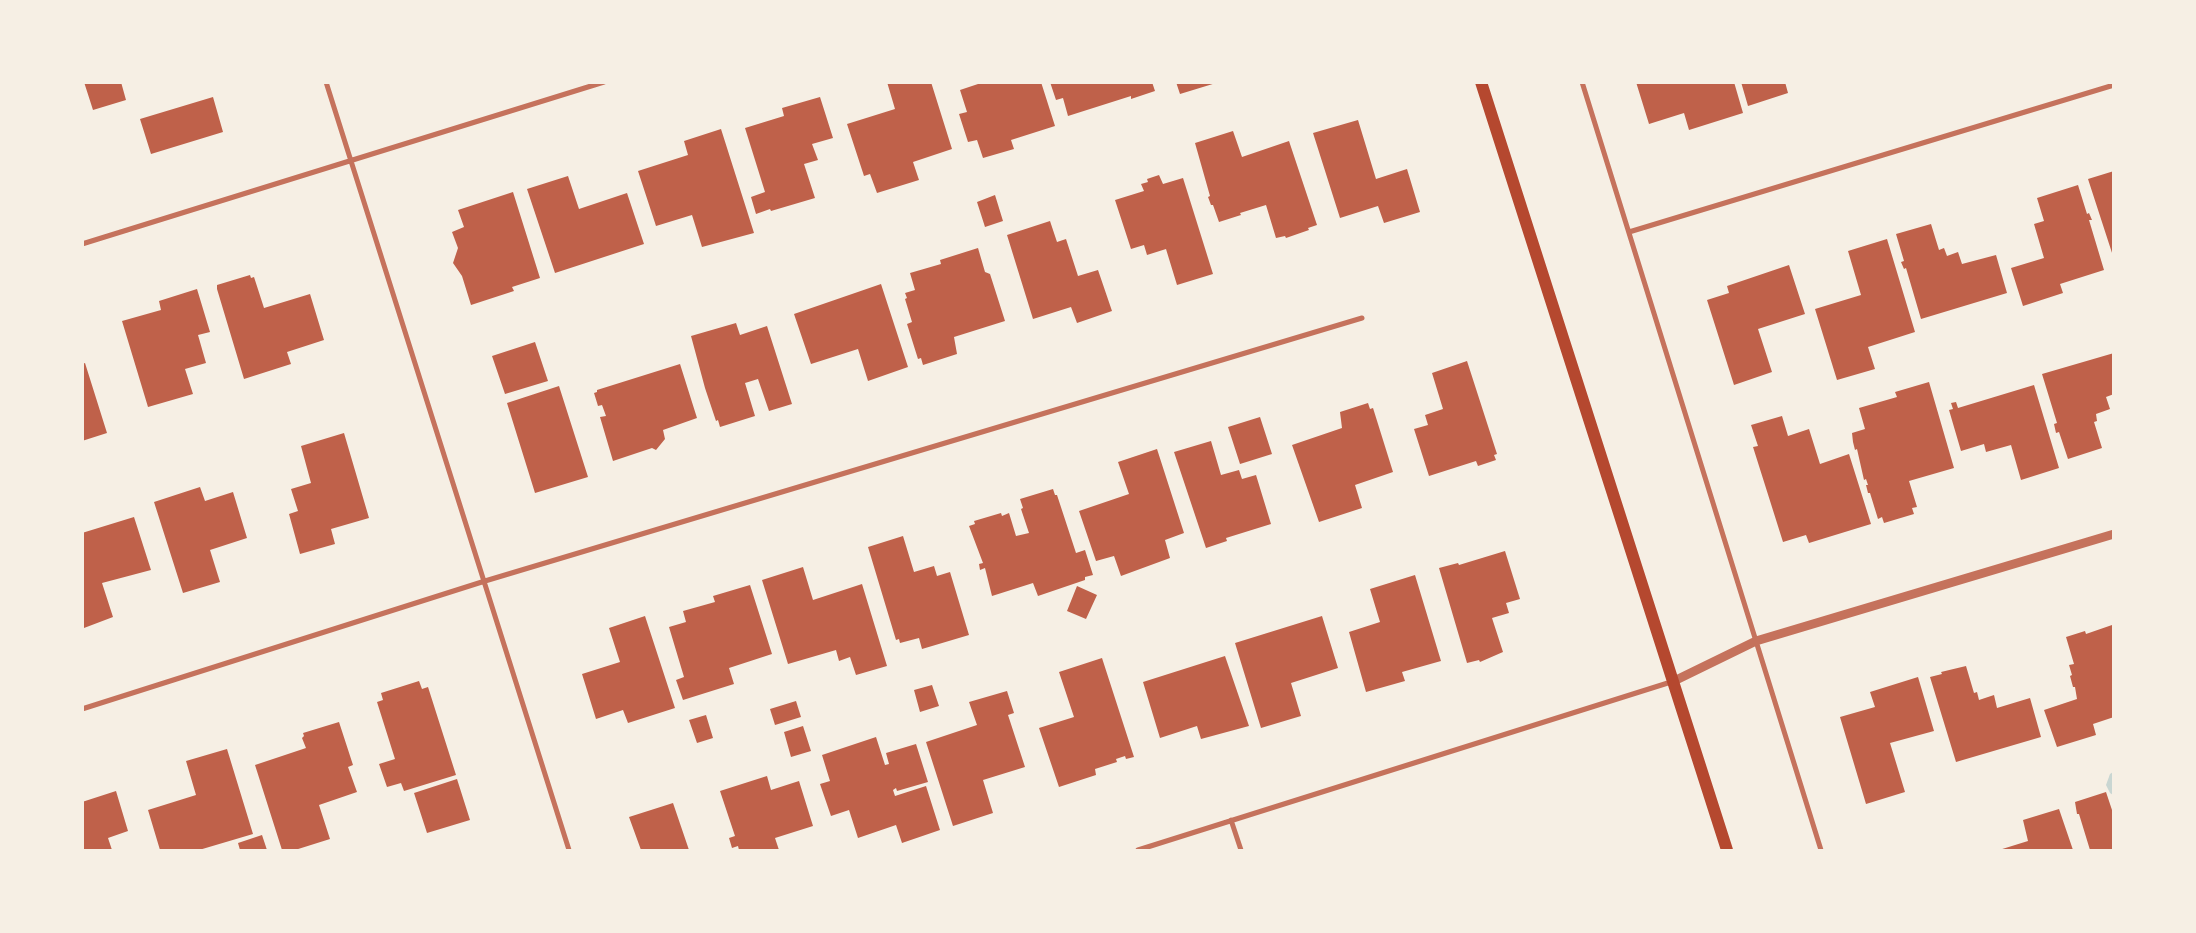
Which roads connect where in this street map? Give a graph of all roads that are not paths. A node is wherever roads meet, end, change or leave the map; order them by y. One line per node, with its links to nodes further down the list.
1 (326, 82): 6 (street)
2 (604, 82): 6 (street)
3 (1481, 82): 13 (main road)
4 (1582, 82): 7 (street)
5 (2114, 85): 7 (street)
6 (352, 162): 8 (street); 11 (street)
7 (1629, 232): 12 (street)
8 (82, 244)
9 (1362, 318): 11 (street)
10 (2114, 534): 12 (street)
11 (485, 581): 14 (street); 16 (street)
12 (1756, 641): 13 (street); 20 (street)
13 (1672, 682): 15 (street); 19 (main road)
14 (82, 709)
15 (1231, 820): 17 (street); 18 (street)
16 (569, 850)
17 (1138, 850)
18 (1240, 850)
19 (1727, 850)
20 (1821, 850)

